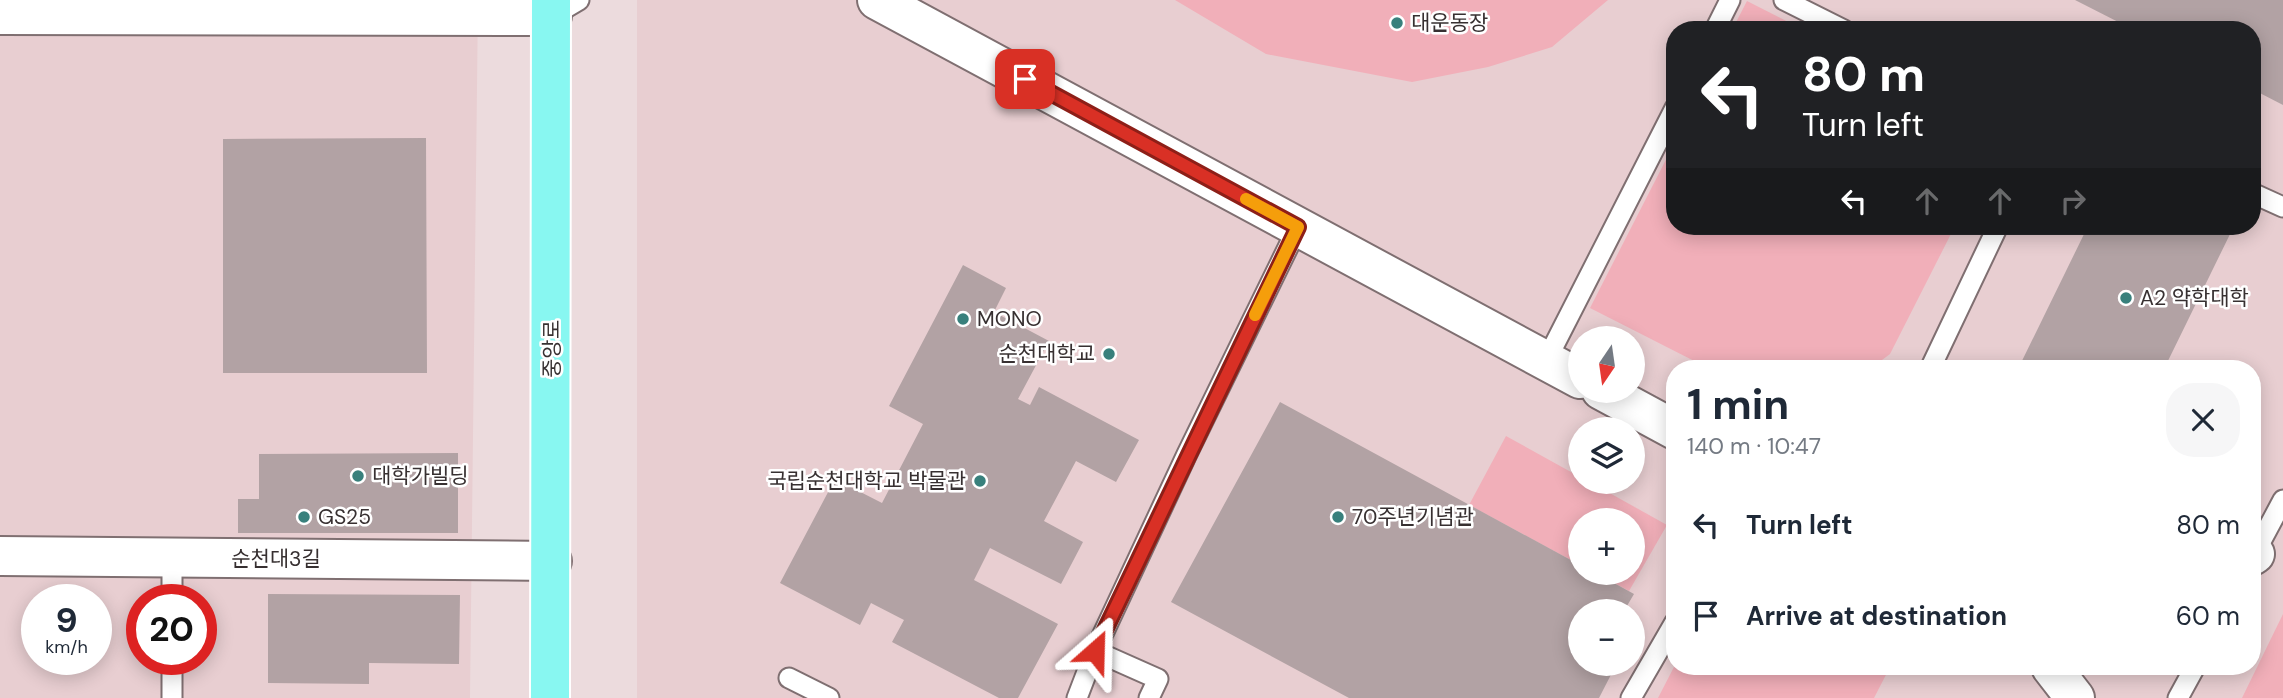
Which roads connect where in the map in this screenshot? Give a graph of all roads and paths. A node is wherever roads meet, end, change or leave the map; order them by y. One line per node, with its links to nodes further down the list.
1 (877, 0): 11 (street)
2 (1730, 0): 6 (lane)
3 (1784, 0): 7 (lane)
4 (561, 5): 5 (street); 22 (main road, 중앙로)
5 (0, 15)
6 (1720, 21)
7 (1826, 21)
8 (1666, 126): 14 (lane)
9 (2261, 198): 10 (lane)
10 (2283, 208)
11 (1298, 227): 14 (street); 25 (lane)
12 (1994, 235): 13 (lane)
13 (1934, 360)
14 (1546, 361): 15 (street)
15 (1568, 373)
16 (1625, 403): 17 (street)
17 (1666, 425)
18 (2283, 500): 19 (lane)
19 (2261, 541)
20 (0, 556): 21 (street, 순천대3길)
21 (172, 558): 22 (street, 순천대3길); 23 (lane)
22 (552, 561): 31 (main road, 중앙로)
23 (172, 584)
24 (1666, 638): 35 (lane)
25 (1095, 651): 33 (lane); 34 (lane)
26 (172, 675): 30 (lane)
27 (2057, 675): 36 (street)
28 (2191, 675): 37 (lane)
29 (789, 678): 32 (lane)
30 (172, 698)
31 (550, 698)
32 (829, 698)
33 (1077, 698)
34 (1149, 698)
35 (1631, 698)
36 (2075, 698)
37 (2178, 698)

